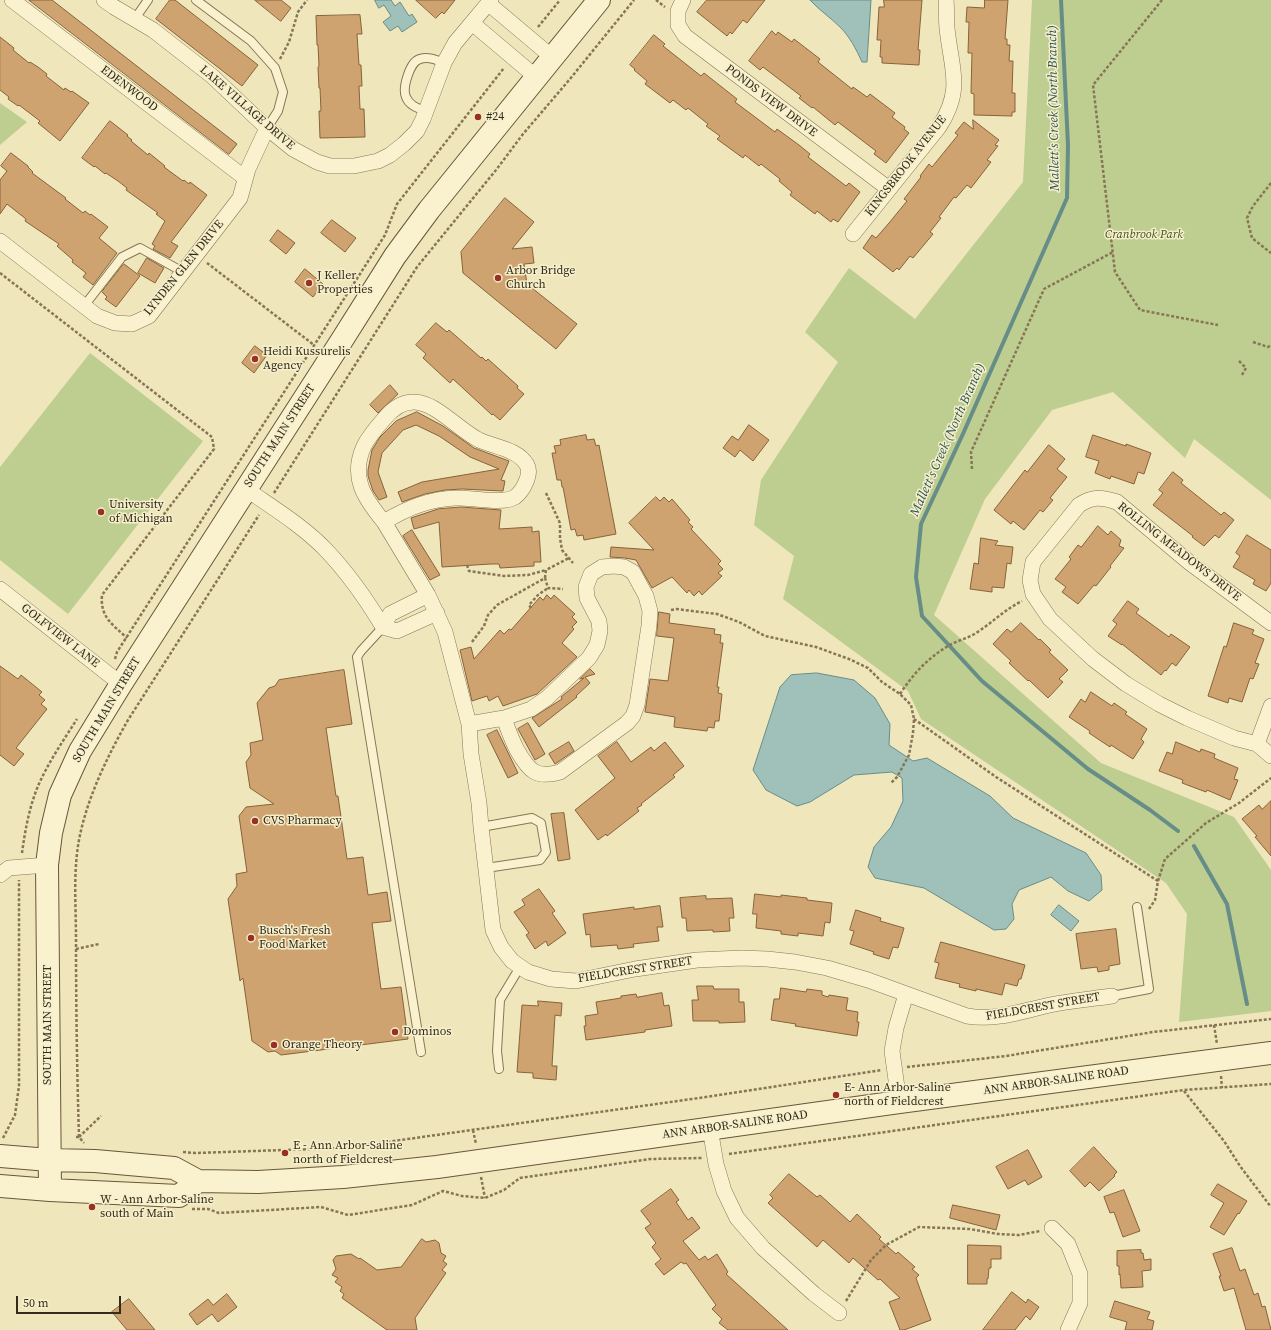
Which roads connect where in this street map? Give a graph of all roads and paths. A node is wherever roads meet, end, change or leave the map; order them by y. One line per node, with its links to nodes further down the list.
1 (12, 0): 20 (street, EDENWOOD)
2 (104, 0): 12 (street, LAKE VILLAGE DRIVE)
3 (148, 0): 12 (lane)
4 (196, 0): 16 (lane)
5 (307, 0): 16 (path)
6 (599, 0): 14 (main road, SOUTH MAIN STREET)
7 (634, 0): 39 (path)
8 (683, 0): 22 (street, PONDS VIEW DRIVE)
9 (946, 0): 22 (street, KINGSBROOK AVENUE)
10 (1162, 0): 25 (path)
11 (490, 2): 13 (street, LAKE VILLAGE DRIVE); 14 (street, LAKE VILLAGE DRIVE)
12 (134, 20): 19 (street, LAKE VILLAGE DRIVE)
13 (472, 23): 15 (street, LAKE VILLAGE DRIVE); 17 (street)
14 (552, 57): 17 (main road, SOUTH MAIN STREET)
15 (444, 63): 18 (street, LAKE VILLAGE DRIVE); 18 (lane)
16 (275, 68): 19 (lane)
17 (536, 78): 38 (main road, SOUTH MAIN STREET)
18 (425, 111): 19 (street, LAKE VILLAGE DRIVE)
19 (267, 128): 20 (street, LYNDEN GLEN DRIVE)
20 (245, 178): 28 (street, LYNDEN GLEN DRIVE)
21 (1271, 183): 26 (path)
22 (889, 189): 23 (street, KINGSBROOK AVENUE)
23 (853, 234)
24 (0, 241): 30 (street, LYNDEN GLEN DRIVE)
25 (1113, 252): 31 (path); 37 (path)
26 (1271, 253)
27 (203, 260): 33 (path)
28 (183, 272): 30 (street, LYNDEN GLEN DRIVE); 30 (lane)
29 (0, 273): 58 (path)
30 (84, 306)
31 (1218, 325)
32 (1253, 342): 34 (path)
33 (314, 345)
34 (1271, 345)
35 (1239, 360): 36 (path)
36 (1242, 375)
37 (972, 469)
38 (246, 489): 57 (street); 60 (main road, SOUTH MAIN STREET)
39 (275, 491)
40 (546, 493): 43 (path)
41 (256, 521): 78 (path)
42 (384, 522): 42 (street); 51 (street)
43 (569, 558): 44 (path); 46 (path)
44 (573, 563)
45 (467, 565): 46 (path)
46 (546, 570): 47 (path)
47 (545, 578): 48 (path); 59 (path)
48 (548, 588): 50 (path); 53 (path)
49 (0, 589): 60 (street, GOLFVIEW LANE)
50 (563, 589)
51 (428, 595): 55 (street); 57 (street)
52 (1025, 599): 61 (path)
53 (530, 608)
54 (670, 610): 61 (path)
55 (437, 613): 57 (street); 65 (street, FIELDCREST STREET)
56 (1271, 623): 66 (street, ROLLING MEADOWS DRIVE)
57 (383, 627): 85 (lane)
58 (127, 638)
59 (472, 642)
60 (121, 684): 71 (main road, SOUTH MAIN STREET)
61 (900, 694): 64 (path)
62 (1271, 706): 66 (street)
63 (504, 718): 63 (street); 65 (street)
64 (914, 719): 69 (path); 74 (path)
65 (469, 724): 70 (street, FIELDCREST STREET)
66 (1257, 744): 67 (street, ROLLING MEADOWS DRIVE)
67 (1271, 756)
68 (1271, 778): 74 (path)
69 (891, 783)
70 (481, 827): 72 (street, FIELDCREST STREET); 72 (lane)
71 (47, 865): 73 (street); 105 (main road, SOUTH MAIN STREET)
72 (486, 868): 79 (street, FIELDCREST STREET)
73 (0, 875)
74 (1158, 881): 75 (path)
75 (1155, 900)
76 (1137, 907): 81 (lane)
77 (99, 944): 78 (path)
78 (76, 949): 98 (path)
79 (520, 967): 80 (street, FIELDCREST STREET); 88 (lane)
80 (906, 994): 81 (street, FIELDCREST STREET); 94 (street)
81 (1112, 996)
82 (1271, 1019): 83 (path)
83 (1214, 1025): 84 (path); 87 (path)
84 (1216, 1039)
85 (421, 1052)
86 (1271, 1053): 94 (main road, ANN ARBOR-SALINE ROAD)
87 (913, 1066)
88 (499, 1069)
89 (880, 1070): 97 (path)
90 (1221, 1077): 92 (path)
91 (1271, 1084): 92 (path)
92 (1222, 1088): 93 (path)
93 (1184, 1090): 102 (path); 112 (path)
94 (899, 1102): 96 (main road, ANN ARBOR-SALINE ROAD)
95 (101, 1116): 98 (path)
96 (710, 1128): 106 (main road, ANN ARBOR-SALINE ROAD); 114 (street)
97 (474, 1130): 99 (path); 101 (path)
98 (77, 1137): 100 (path)
99 (476, 1141)
100 (85, 1144)
101 (179, 1151)
102 (731, 1153)
103 (0, 1156): 105 (main road)
104 (704, 1158): 110 (path)
105 (50, 1160): 106 (main road, ANN ARBOR-SALINE ROAD); 109 (main road, SOUTH MAIN STREET)
106 (198, 1181): 109 (main road)
107 (482, 1181): 110 (path)
108 (0, 1186): 109 (main road)
109 (50, 1190)
110 (485, 1198): 111 (path)
111 (186, 1208)
112 (1271, 1208)
113 (1052, 1228): 114 (path); 115 (street)
114 (839, 1313)
115 (1068, 1330)

